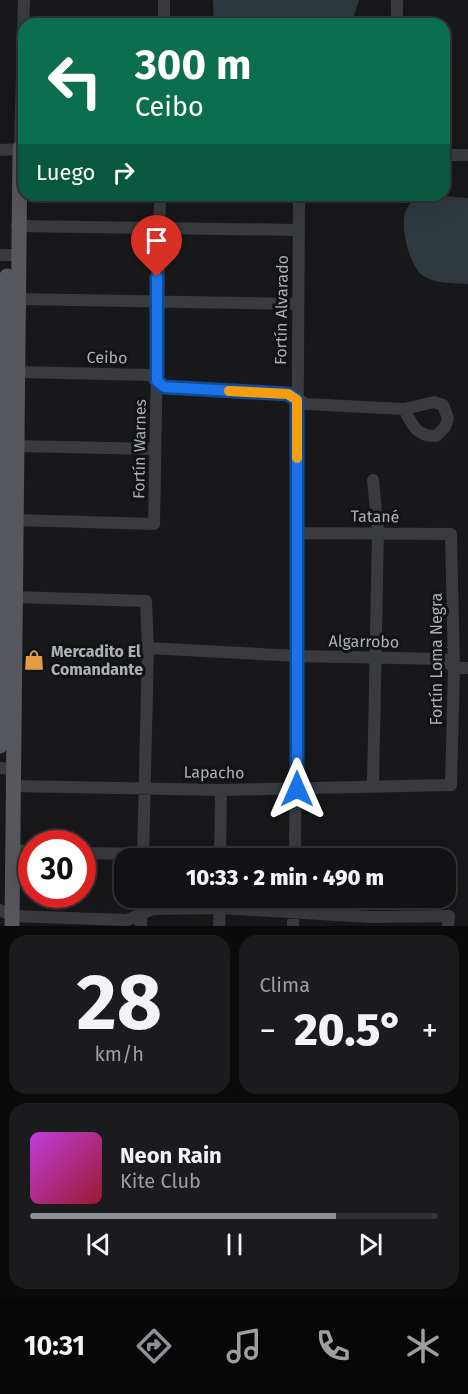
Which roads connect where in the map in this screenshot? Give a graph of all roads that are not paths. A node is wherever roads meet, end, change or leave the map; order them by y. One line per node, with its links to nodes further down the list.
1 (24, 0): 4 (street)
2 (164, 0): 5 (street)
3 (397, 0): 6 (street)
4 (24, 18)
5 (164, 18)
6 (397, 18)
7 (18, 118): 8 (street)
8 (14, 149): 13 (main road); 16 (main road)
9 (450, 155): 10 (street)
10 (468, 155)
11 (160, 201): 14 (street, Fortín Warnes)
12 (299, 201): 15 (street, Fortín Alvarado)
13 (17, 226): 14 (street); 16 (main road)
14 (158, 230): 15 (street); 18 (street, Fortín Warnes)
15 (299, 230): 19 (street, Fortín Alvarado)
16 (8, 255): 17 (main road); 20 (main road)
17 (17, 299): 18 (street); 20 (main road)
18 (156, 301): 19 (street); 22 (street, Fortín Warnes)
19 (298, 304): 23 (street, Fortín Alvarado)
20 (8, 348): 21 (main road); 26 (main road)
21 (19, 372): 22 (street, Ceibo); 26 (main road)
22 (157, 381): 23 (street, Ceibo); 25 (street, Fortín Warnes)
23 (297, 400): 24 (street, Ceibo); 30 (street, Fortín Alvarado)
24 (404, 409)
25 (154, 449): 26 (street); 28 (street, Fortín Warnes)
26 (10, 455): 28 (main road); 32 (main road)
27 (373, 480): 29 (street)
28 (15, 520): 32 (main road)
29 (378, 532): 30 (street, Tatané); 31 (street, Tatané); 37 (street)
30 (298, 533): 36 (street, Fortín Alvarado)
31 (451, 534): 38 (street, Fortín Loma Negra)
32 (6, 537): 33 (main road); 34 (main road)
33 (14, 597): 34 (main road); 35 (street)
34 (6, 613): 40 (main road)
35 (148, 648): 36 (street, Algarrobo); 46 (street)
36 (297, 656): 37 (street, Algarrobo); 47 (street, Fortín Alvarado)
37 (376, 657): 38 (street, Algarrobo); 43 (street)
38 (454, 668): 39 (street, Algarrobo); 44 (street, Fortín Loma Negra)
39 (468, 668)
40 (5, 694): 41 (main road); 42 (main road)
41 (0, 746)
42 (7, 769): 45 (main road)
43 (373, 785): 44 (street, Lapacho); 47 (street, Lapacho)
44 (451, 785)
45 (14, 786): 46 (street, Lapacho); 49 (main road)
46 (143, 787): 48 (street, Lapacho); 50 (street)
47 (297, 789): 48 (street, Lapacho); 52 (street, Fortín Alvarado)
48 (221, 790): 51 (street)
49 (8, 840): 60 (main road)
50 (143, 848)
51 (220, 848)
52 (295, 848)
53 (96, 854): 54 (street)
54 (114, 855)
55 (142, 908): 59 (street)
56 (164, 908): 59 (street)
57 (220, 908): 65 (street)
58 (241, 908): 61 (street)
59 (142, 913): 60 (street); 64 (street)
60 (8, 917)
61 (293, 920): 62 (street)
62 (370, 921): 63 (street)
63 (449, 921)
64 (141, 926)
65 (219, 926)

